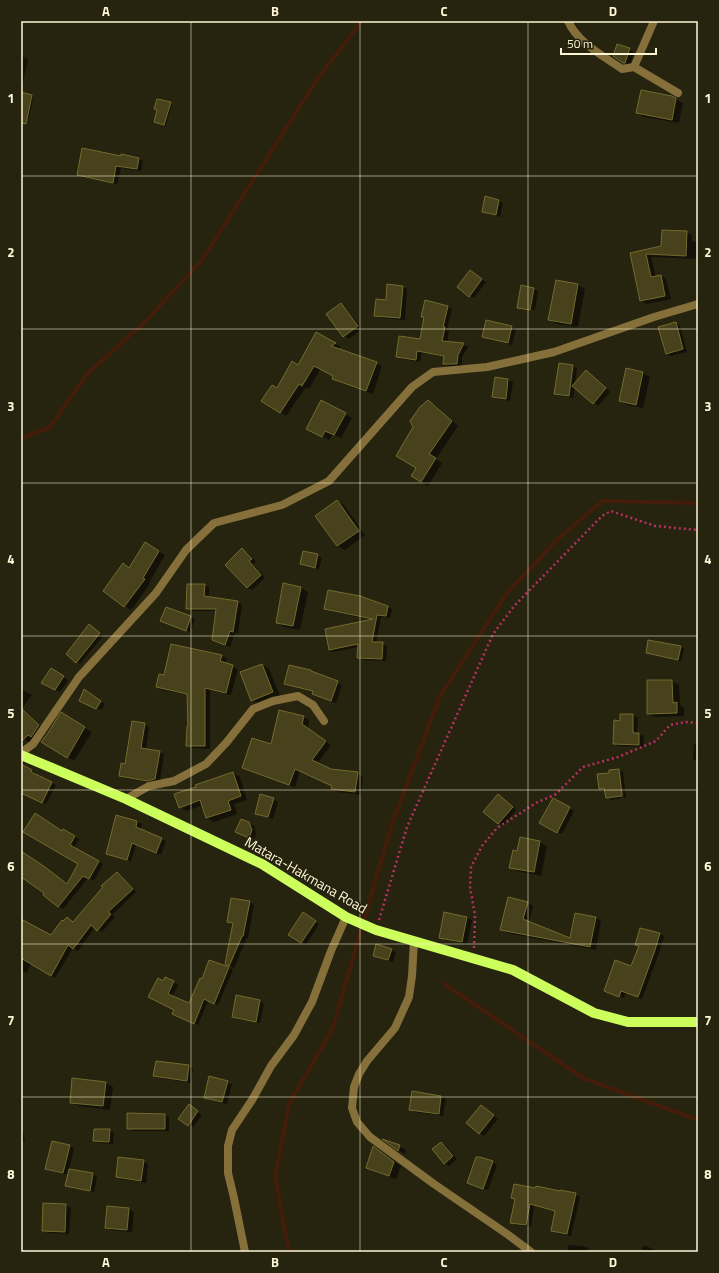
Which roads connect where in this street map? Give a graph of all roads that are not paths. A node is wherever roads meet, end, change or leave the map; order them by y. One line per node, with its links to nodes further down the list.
1 (568, 21): 3 (street)
2 (654, 21): 3 (street)
3 (634, 67): 4 (street)
4 (678, 92)
5 (698, 304): 7 (street)
6 (324, 721): 8 (street)
7 (21, 754): 8 (main road, Matara-Hakmana Road)
8 (126, 799): 9 (main road, Matara-Hakmana Road)
9 (346, 917): 10 (main road, Matara-Hakmana Road); 12 (street)
10 (414, 941): 11 (main road, Matara-Hakmana Road); 13 (street)
11 (698, 1022)
12 (245, 1252)
13 (531, 1252)

